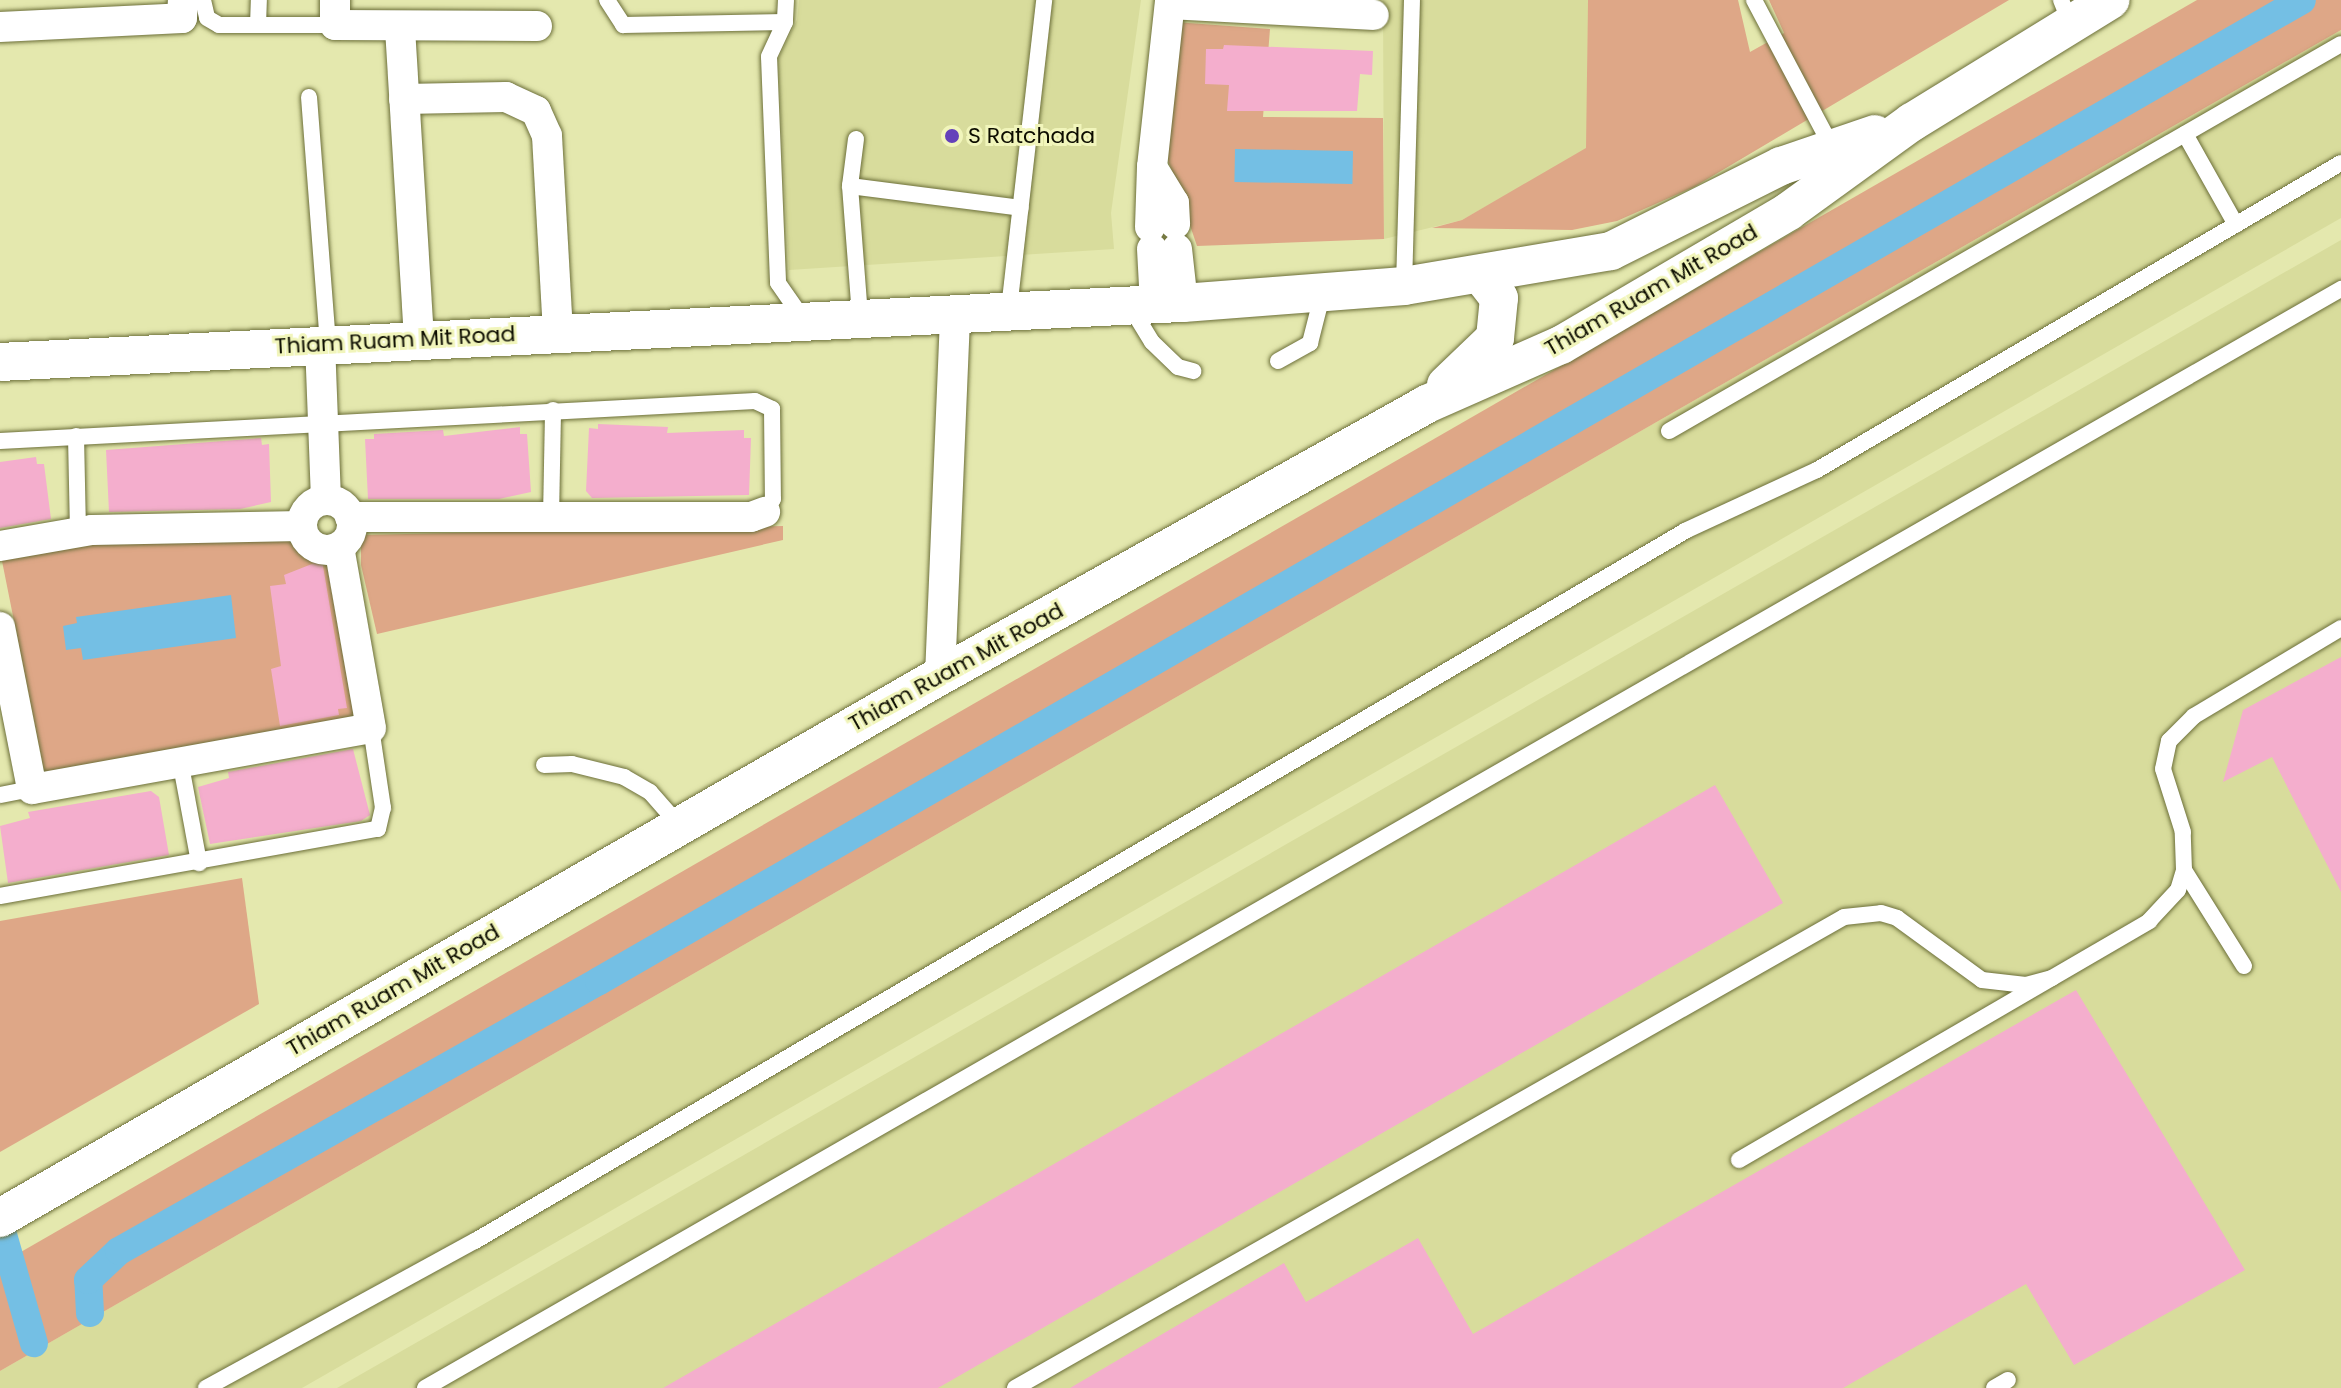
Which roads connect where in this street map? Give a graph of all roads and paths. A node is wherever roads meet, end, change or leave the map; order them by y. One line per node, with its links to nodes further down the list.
1 (183, 0): 17 (street)
2 (203, 0): 15 (lane)
3 (259, 0): 15 (lane)
4 (607, 0): 14 (lane)
5 (786, 0): 14 (lane)
6 (1044, 0): 28 (lane)
7 (1412, 0): 31 (lane)
8 (1754, 0): 25 (lane)
9 (2110, 0): 11 (street, Thiam Ruam Mit Road)
10 (1170, 2): 13 (street); 34 (street)
11 (2065, 11): 22 (street, Thiam Ruam Mit Road)
12 (335, 12): 15 (lane); 18 (street)
13 (1374, 15)
14 (785, 22): 38 (lane)
15 (258, 25)
16 (537, 26): 18 (street)
17 (0, 27)
18 (400, 28): 21 (street)
19 (2341, 44): 23 (lane)
20 (309, 97): 41 (lane)
21 (404, 99): 39 (street); 40 (street)
22 (1912, 122): 25 (street, Thiam Ruam Mit Road); 45 (street, Thiam Ruam Mit Road)
23 (2185, 134): 29 (lane); 48 (lane)
24 (856, 139): 27 (lane)
25 (1833, 149): 30 (street, Thiam Ruam Mit Road)
26 (2341, 163): 29 (lane)
27 (850, 186): 28 (lane); 37 (lane)
28 (1021, 208): 35 (lane)
29 (2236, 225): 74 (lane)
30 (1482, 276): 31 (street, Thiam Ruam Mit Road); 45 (street)
31 (1404, 286): 33 (street, Thiam Ruam Mit Road)
32 (2341, 289): 75 (lane)
33 (1323, 292): 34 (street, Thiam Ruam Mit Road); 42 (lane)
34 (1155, 304): 35 (street, Thiam Ruam Mit Road); 44 (lane)
35 (1009, 309): 36 (street, Thiam Ruam Mit Road)
36 (955, 311): 37 (street, Thiam Ruam Mit Road); 60 (street)
37 (860, 316): 38 (street, Thiam Ruam Mit Road)
38 (803, 319): 39 (street, Thiam Ruam Mit Road)
39 (558, 331): 40 (street, Thiam Ruam Mit Road)
40 (419, 337): 41 (street, Thiam Ruam Mit Road)
41 (324, 343): 43 (street, Thiam Ruam Mit Road); 47 (street)
42 (1278, 361)
43 (0, 362)
44 (1193, 371)
45 (1427, 404): 60 (street, Thiam Ruam Mit Road)
46 (553, 410): 47 (lane); 52 (lane); 53 (lane)
47 (323, 422): 49 (lane); 51 (street)
48 (1669, 431)
49 (76, 436): 50 (lane); 55 (lane)
50 (0, 441)
51 (338, 508): 53 (street); 54 (street); 57 (street)
52 (765, 512): 53 (street)
53 (551, 517)
54 (301, 526): 55 (street); 57 (street)
55 (78, 532): 56 (street)
56 (0, 546)
57 (339, 547): 61 (street)
58 (0, 627): 64 (street)
59 (2341, 628): 68 (lane)
60 (940, 676): 66 (street, Thiam Ruam Mit Road)
61 (371, 728): 62 (street); 67 (lane)
62 (180, 760): 64 (street); 67 (lane)
63 (544, 765): 66 (lane)
64 (32, 789): 65 (lane)
65 (0, 795)
66 (678, 824): 73 (street, Thiam Ruam Mit Road)
67 (199, 863): 69 (lane)
68 (2184, 870): 70 (lane); 71 (lane)
69 (0, 896)
70 (2244, 966)
71 (2052, 978): 72 (lane); 76 (lane)
72 (1739, 1160)
73 (0, 1218)
74 (206, 1388)
75 (425, 1388)
76 (1015, 1388)

